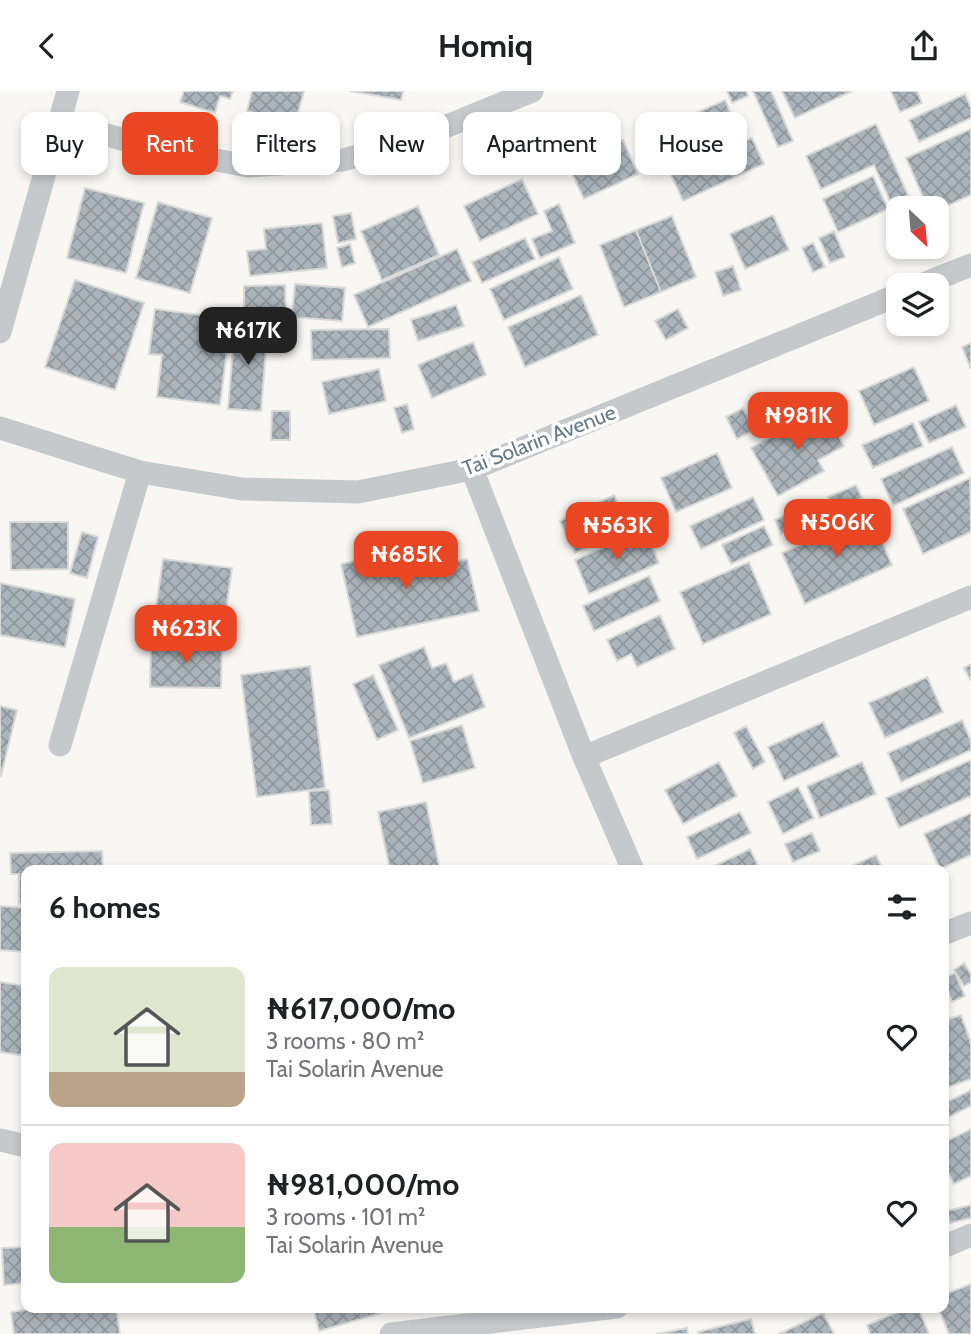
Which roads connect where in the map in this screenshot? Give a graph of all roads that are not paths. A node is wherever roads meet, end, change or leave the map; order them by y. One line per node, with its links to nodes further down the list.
1 (68, 91): 3 (street)
2 (532, 91): 4 (street)
3 (63, 112)
4 (108, 136)
5 (45, 175): 9 (street)
6 (971, 265): 7 (street)
7 (949, 274)
8 (886, 300): 11 (street, Tai Solarin Avenue)
9 (0, 332)
10 (0, 429): 12 (street, Tai Solarin Avenue)
11 (472, 469): 12 (street, Tai Solarin Avenue); 15 (street)
12 (140, 472): 14 (street)
13 (971, 597): 15 (street)
14 (60, 745)
15 (584, 757): 16 (street)
16 (631, 865)
17 (971, 923): 18 (street)
18 (949, 932)
19 (0, 1140): 20 (street)
20 (21, 1145)
21 (971, 1235): 22 (street)
22 (949, 1244)
23 (567, 1313): 24 (street)
24 (390, 1334)

